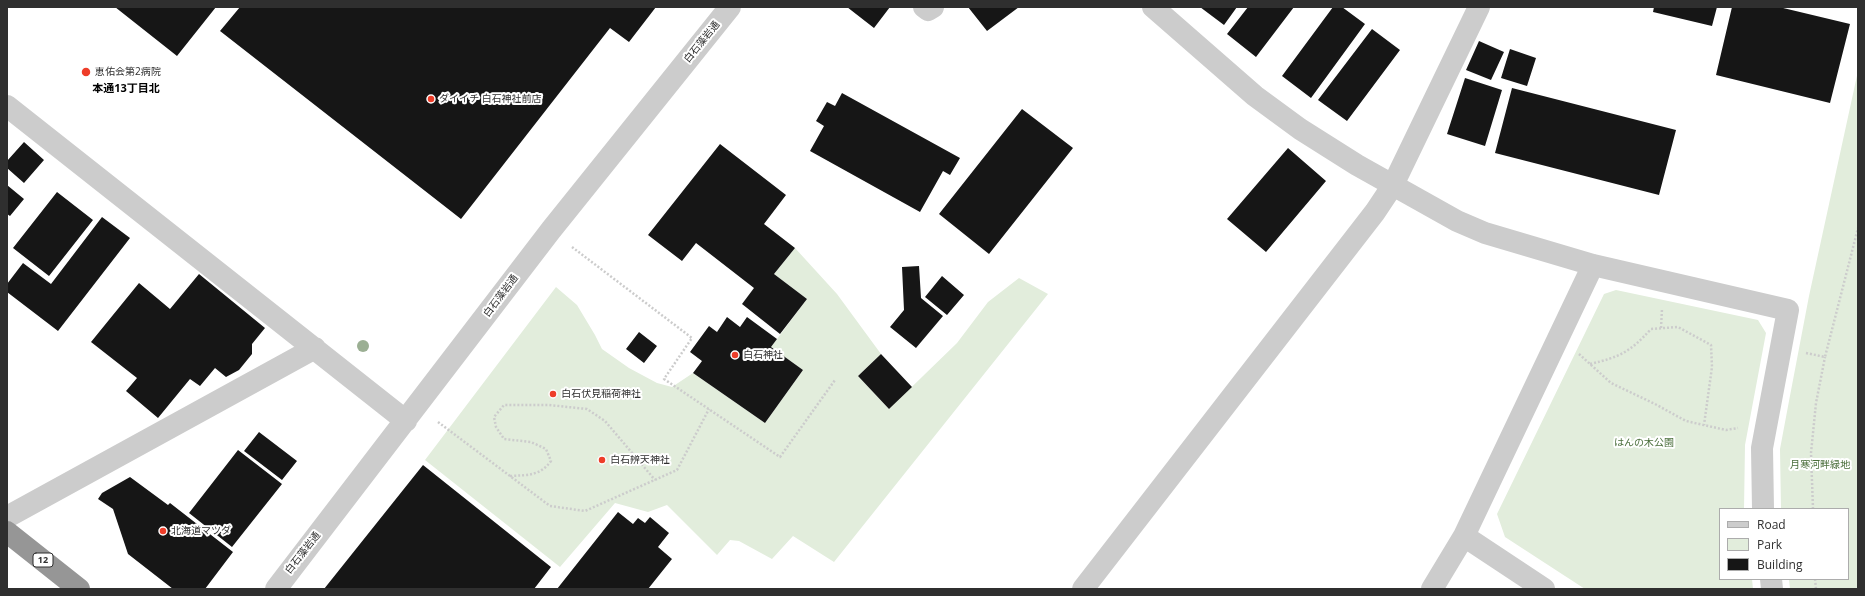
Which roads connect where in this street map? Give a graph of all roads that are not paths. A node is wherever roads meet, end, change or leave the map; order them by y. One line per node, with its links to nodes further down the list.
1 (730, 7): 10 (street, 白石藻岩通)
2 (924, 7): 3 (street)
3 (933, 7)
4 (1153, 7): 7 (street)
5 (1479, 7): 7 (street)
6 (7, 106): 9 (street)
7 (1393, 185): 8 (street); 17 (street)
8 (1593, 265): 11 (street); 14 (street)
9 (315, 348): 10 (street); 12 (street)
10 (411, 414): 16 (street, 白石藻岩通)
11 (1763, 508)
12 (7, 517)
13 (7, 532): 15 (highway, 12)
14 (1464, 536): 18 (street); 19 (street)
15 (79, 589)
16 (276, 589)
17 (1083, 589)
18 (1432, 589)
19 (1544, 589)

